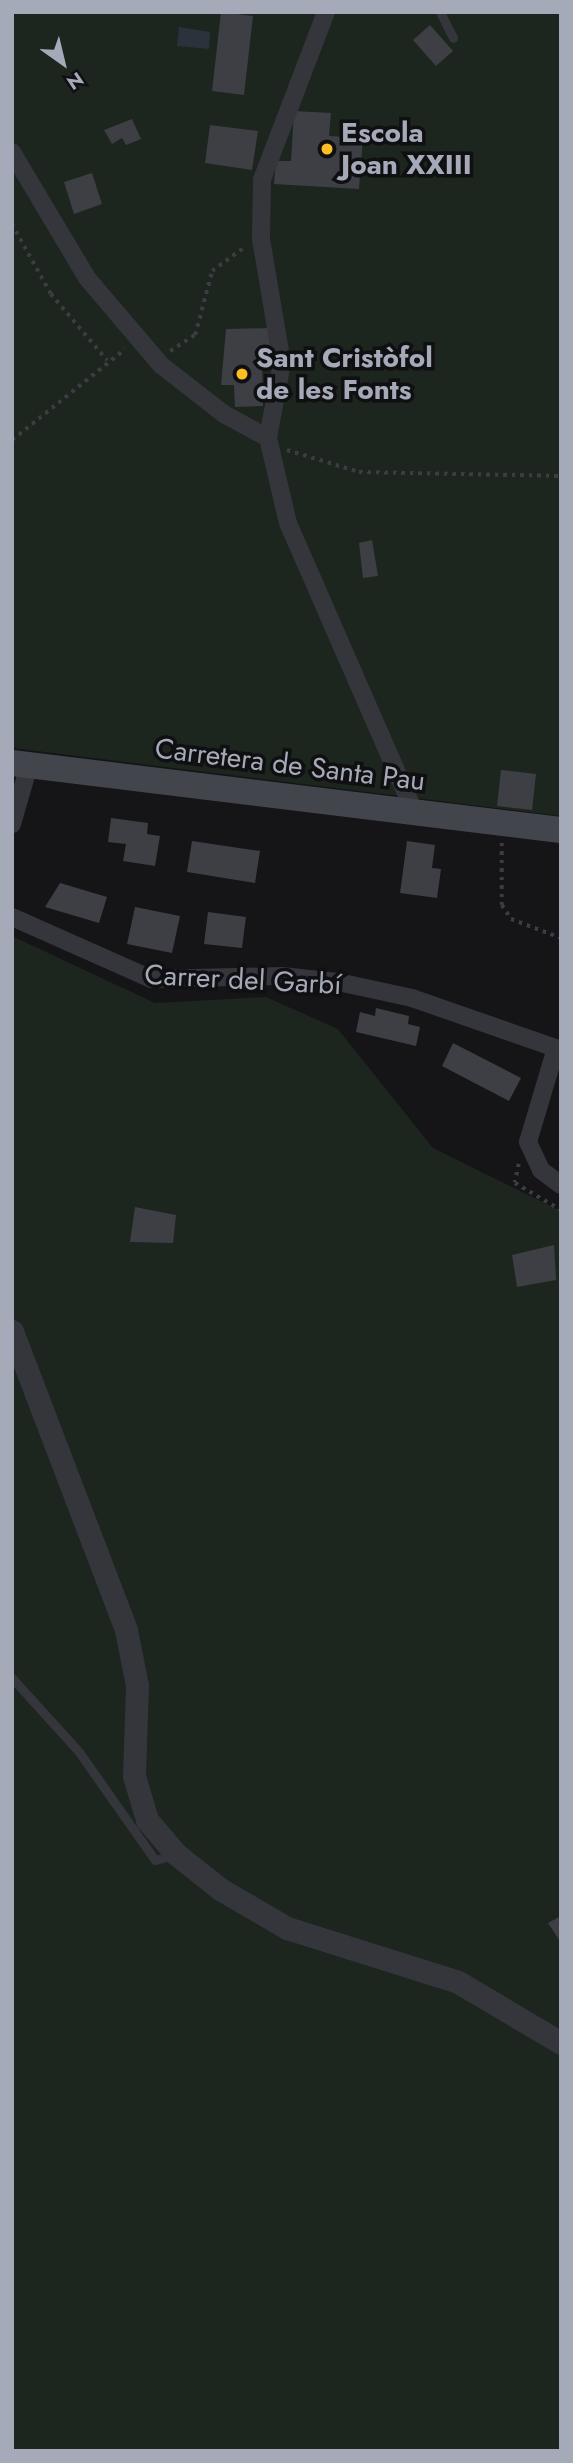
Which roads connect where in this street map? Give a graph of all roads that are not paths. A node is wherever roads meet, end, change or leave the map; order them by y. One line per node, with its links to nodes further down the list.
1 (326, 12): 5 (street)
2 (440, 12): 3 (lane)
3 (453, 38)
4 (12, 152): 5 (street)
5 (268, 438): 7 (street)
6 (21, 764): 7 (main road, Carretera de Santa Pau); 8 (street)
7 (414, 813): 9 (main road, Carretera de Santa Pau)
8 (12, 824)
9 (561, 830)
10 (12, 917): 11 (street, Carrer del Garbí)
11 (558, 1049): 12 (street)
12 (561, 1185)
13 (12, 1331): 15 (street)
14 (12, 1678): 15 (lane)
15 (176, 1854): 16 (street)
16 (561, 2043)

